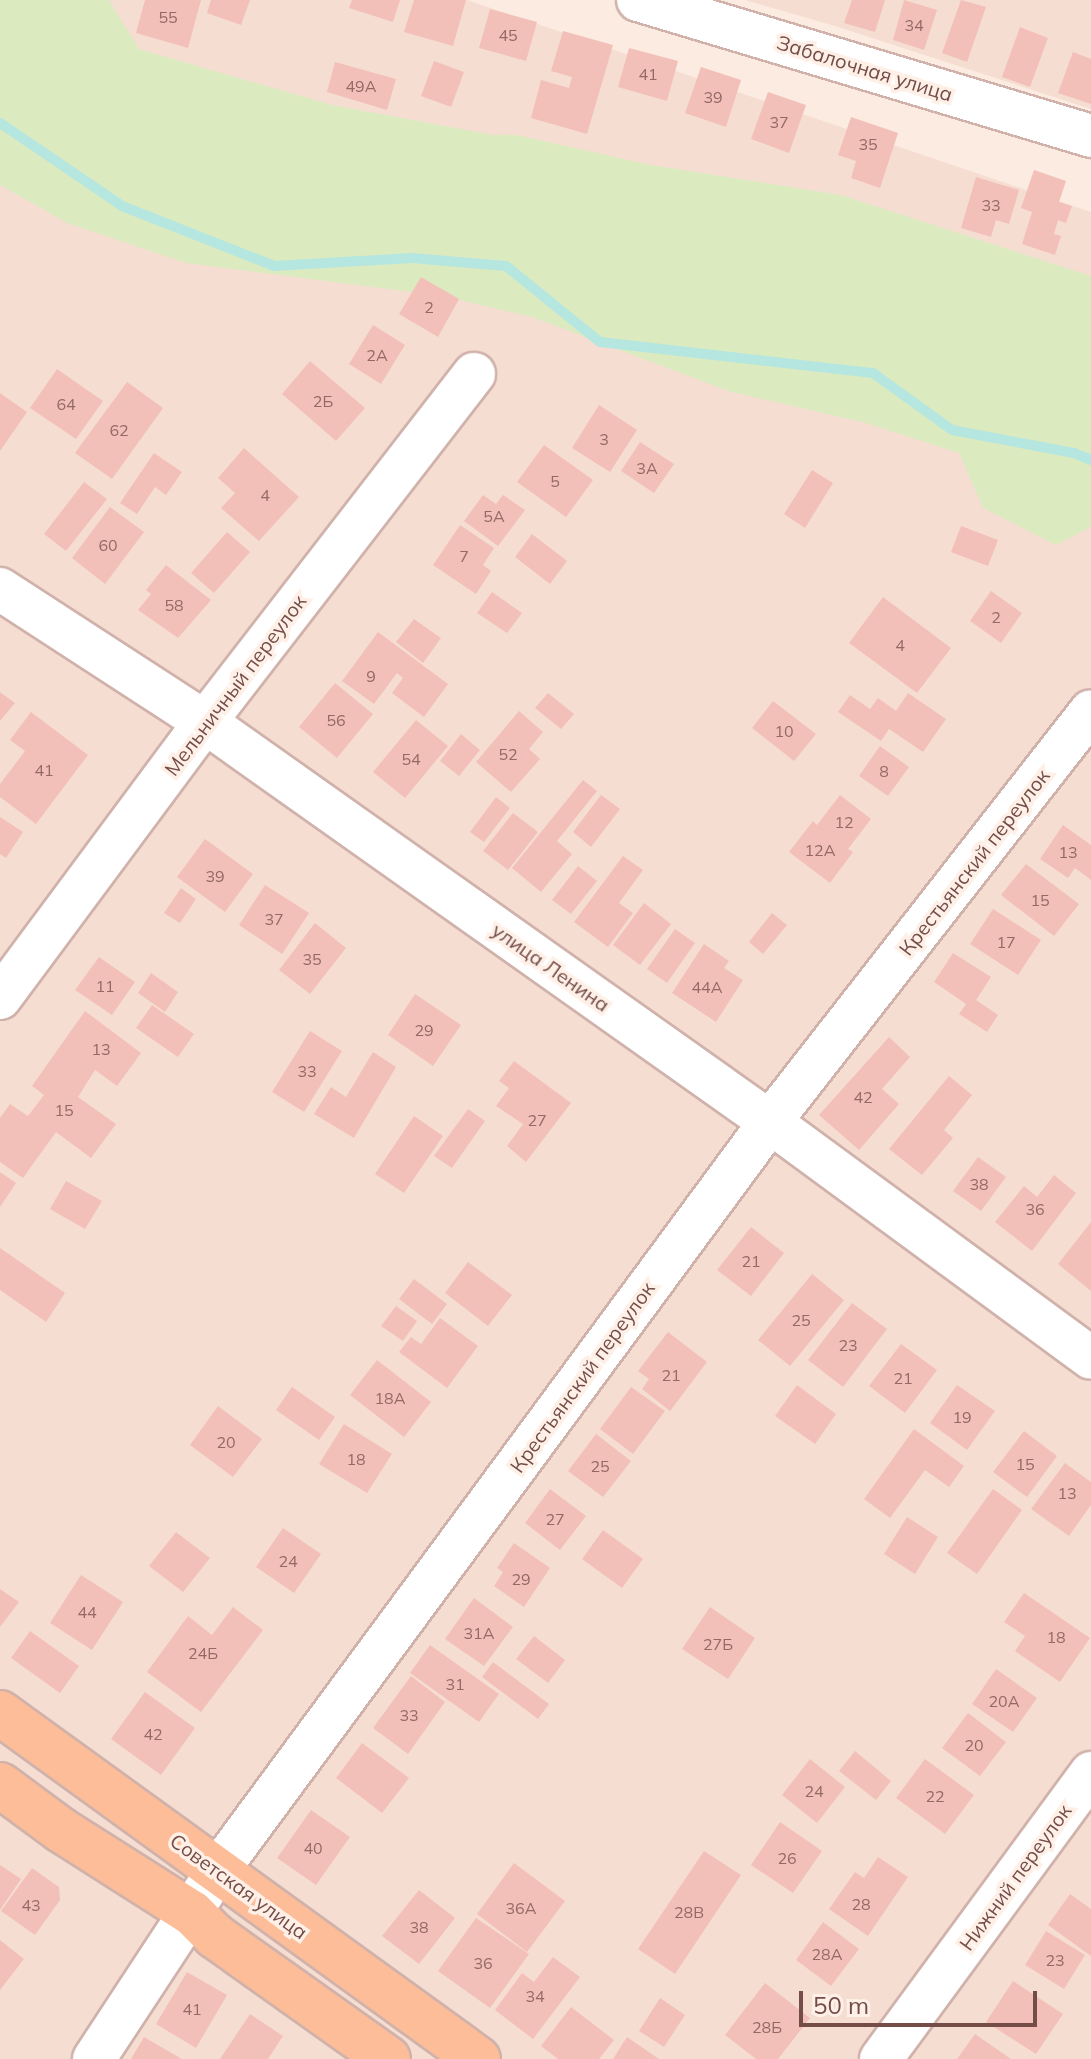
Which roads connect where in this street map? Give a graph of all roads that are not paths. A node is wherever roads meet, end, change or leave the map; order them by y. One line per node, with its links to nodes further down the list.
1 (638, 0): 2 (street, Забалочная улица)
2 (1091, 136)
3 (474, 374): 6 (street, Мельничный переулок)
4 (0, 589): 6 (street, улица Ленина)
5 (1091, 711): 8 (street, Крестьянский переулок)
6 (205, 722): 7 (street, Мельничный переулок); 8 (street, улица Ленина)
7 (0, 998)
8 (770, 1122): 9 (street, улица Ленина); 13 (street, Крестьянский переулок)
9 (1091, 1358)
10 (0, 1713): 13 (main road, Советская улица)
11 (1091, 1773): 18 (street, Нижний переулок)
12 (0, 1785): 14 (main road)
13 (218, 1870): 14 (street, Крестьянский переулок); 17 (main road, Советская улица)
14 (192, 1913): 15 (street, Крестьянский переулок); 16 (main road)
15 (94, 2059)
16 (388, 2059)
17 (478, 2059)
18 (881, 2059)

